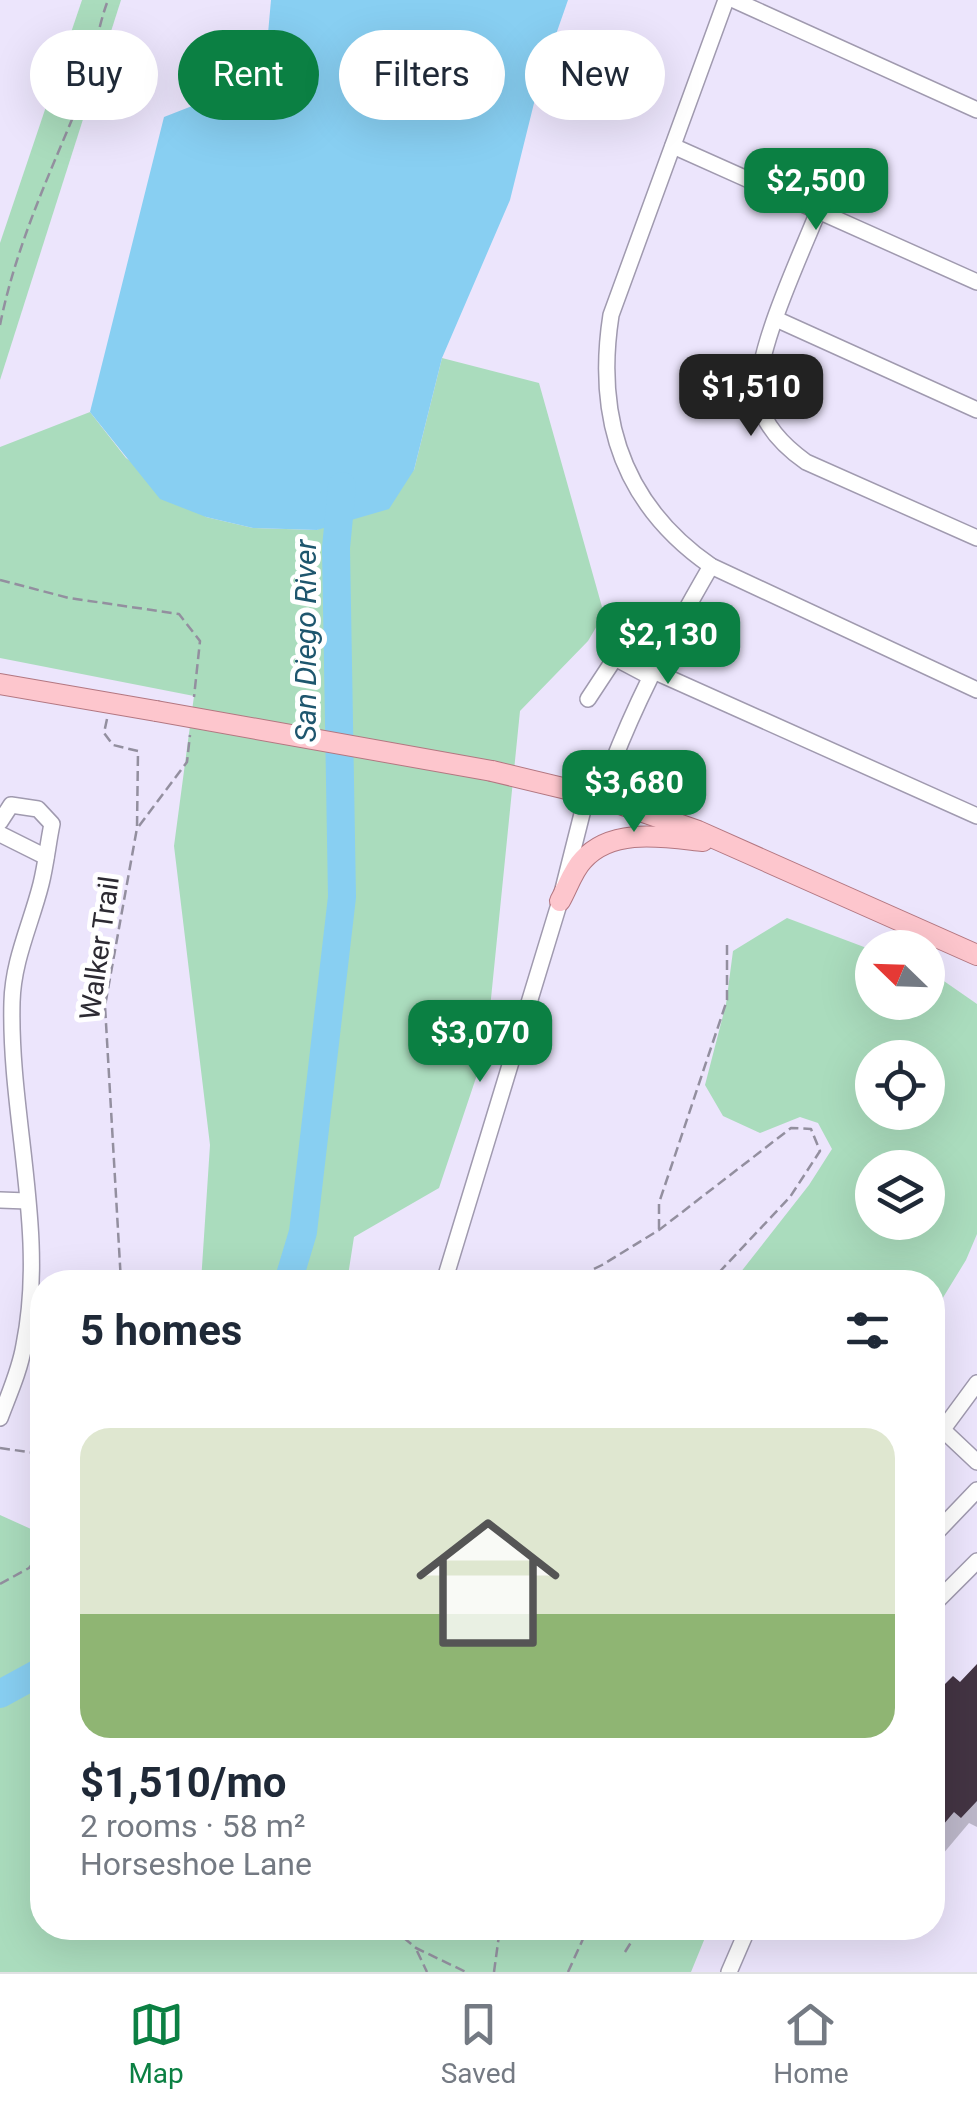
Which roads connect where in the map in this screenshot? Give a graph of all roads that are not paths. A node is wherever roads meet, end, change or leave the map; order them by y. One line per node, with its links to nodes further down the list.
1 (726, 0): 4 (street)
2 (734, 0): 3 (street)
3 (977, 110)
4 (673, 146): 5 (street); 10 (street)
5 (819, 210): 6 (street); 7 (street)
6 (977, 282)
7 (776, 319): 8 (street); 9 (street)
8 (977, 410)
9 (977, 538)
10 (711, 566): 13 (street); 15 (street)
11 (641, 615): 12 (street)
12 (615, 658): 13 (street); 16 (street)
13 (650, 673): 17 (street); 18 (street)
14 (0, 684): 17 (main road, bridge)
15 (977, 690)
16 (588, 699)
17 (593, 796): 21 (main road); 23 (street)
18 (977, 816)
19 (0, 822): 22 (street)
20 (0, 834): 22 (street)
21 (730, 844): 23 (main road); 24 (main road)
22 (46, 857): 25 (street)
23 (560, 901): 28 (street)
24 (977, 955)
25 (6, 1045): 27 (street)
26 (0, 1200): 27 (street)
27 (27, 1201): 30 (street)
28 (448, 1270)
29 (0, 1365): 30 (street)
30 (17, 1372): 32 (street)
31 (977, 1383): 33 (street)
32 (0, 1418)
33 (945, 1427)
34 (945, 1432): 35 (street)
35 (977, 1462)
36 (977, 1490): 37 (street)
37 (945, 1523)
38 (977, 1561): 39 (street)
39 (945, 1593)
40 (743, 1940): 41 (street)
41 (728, 1972)

